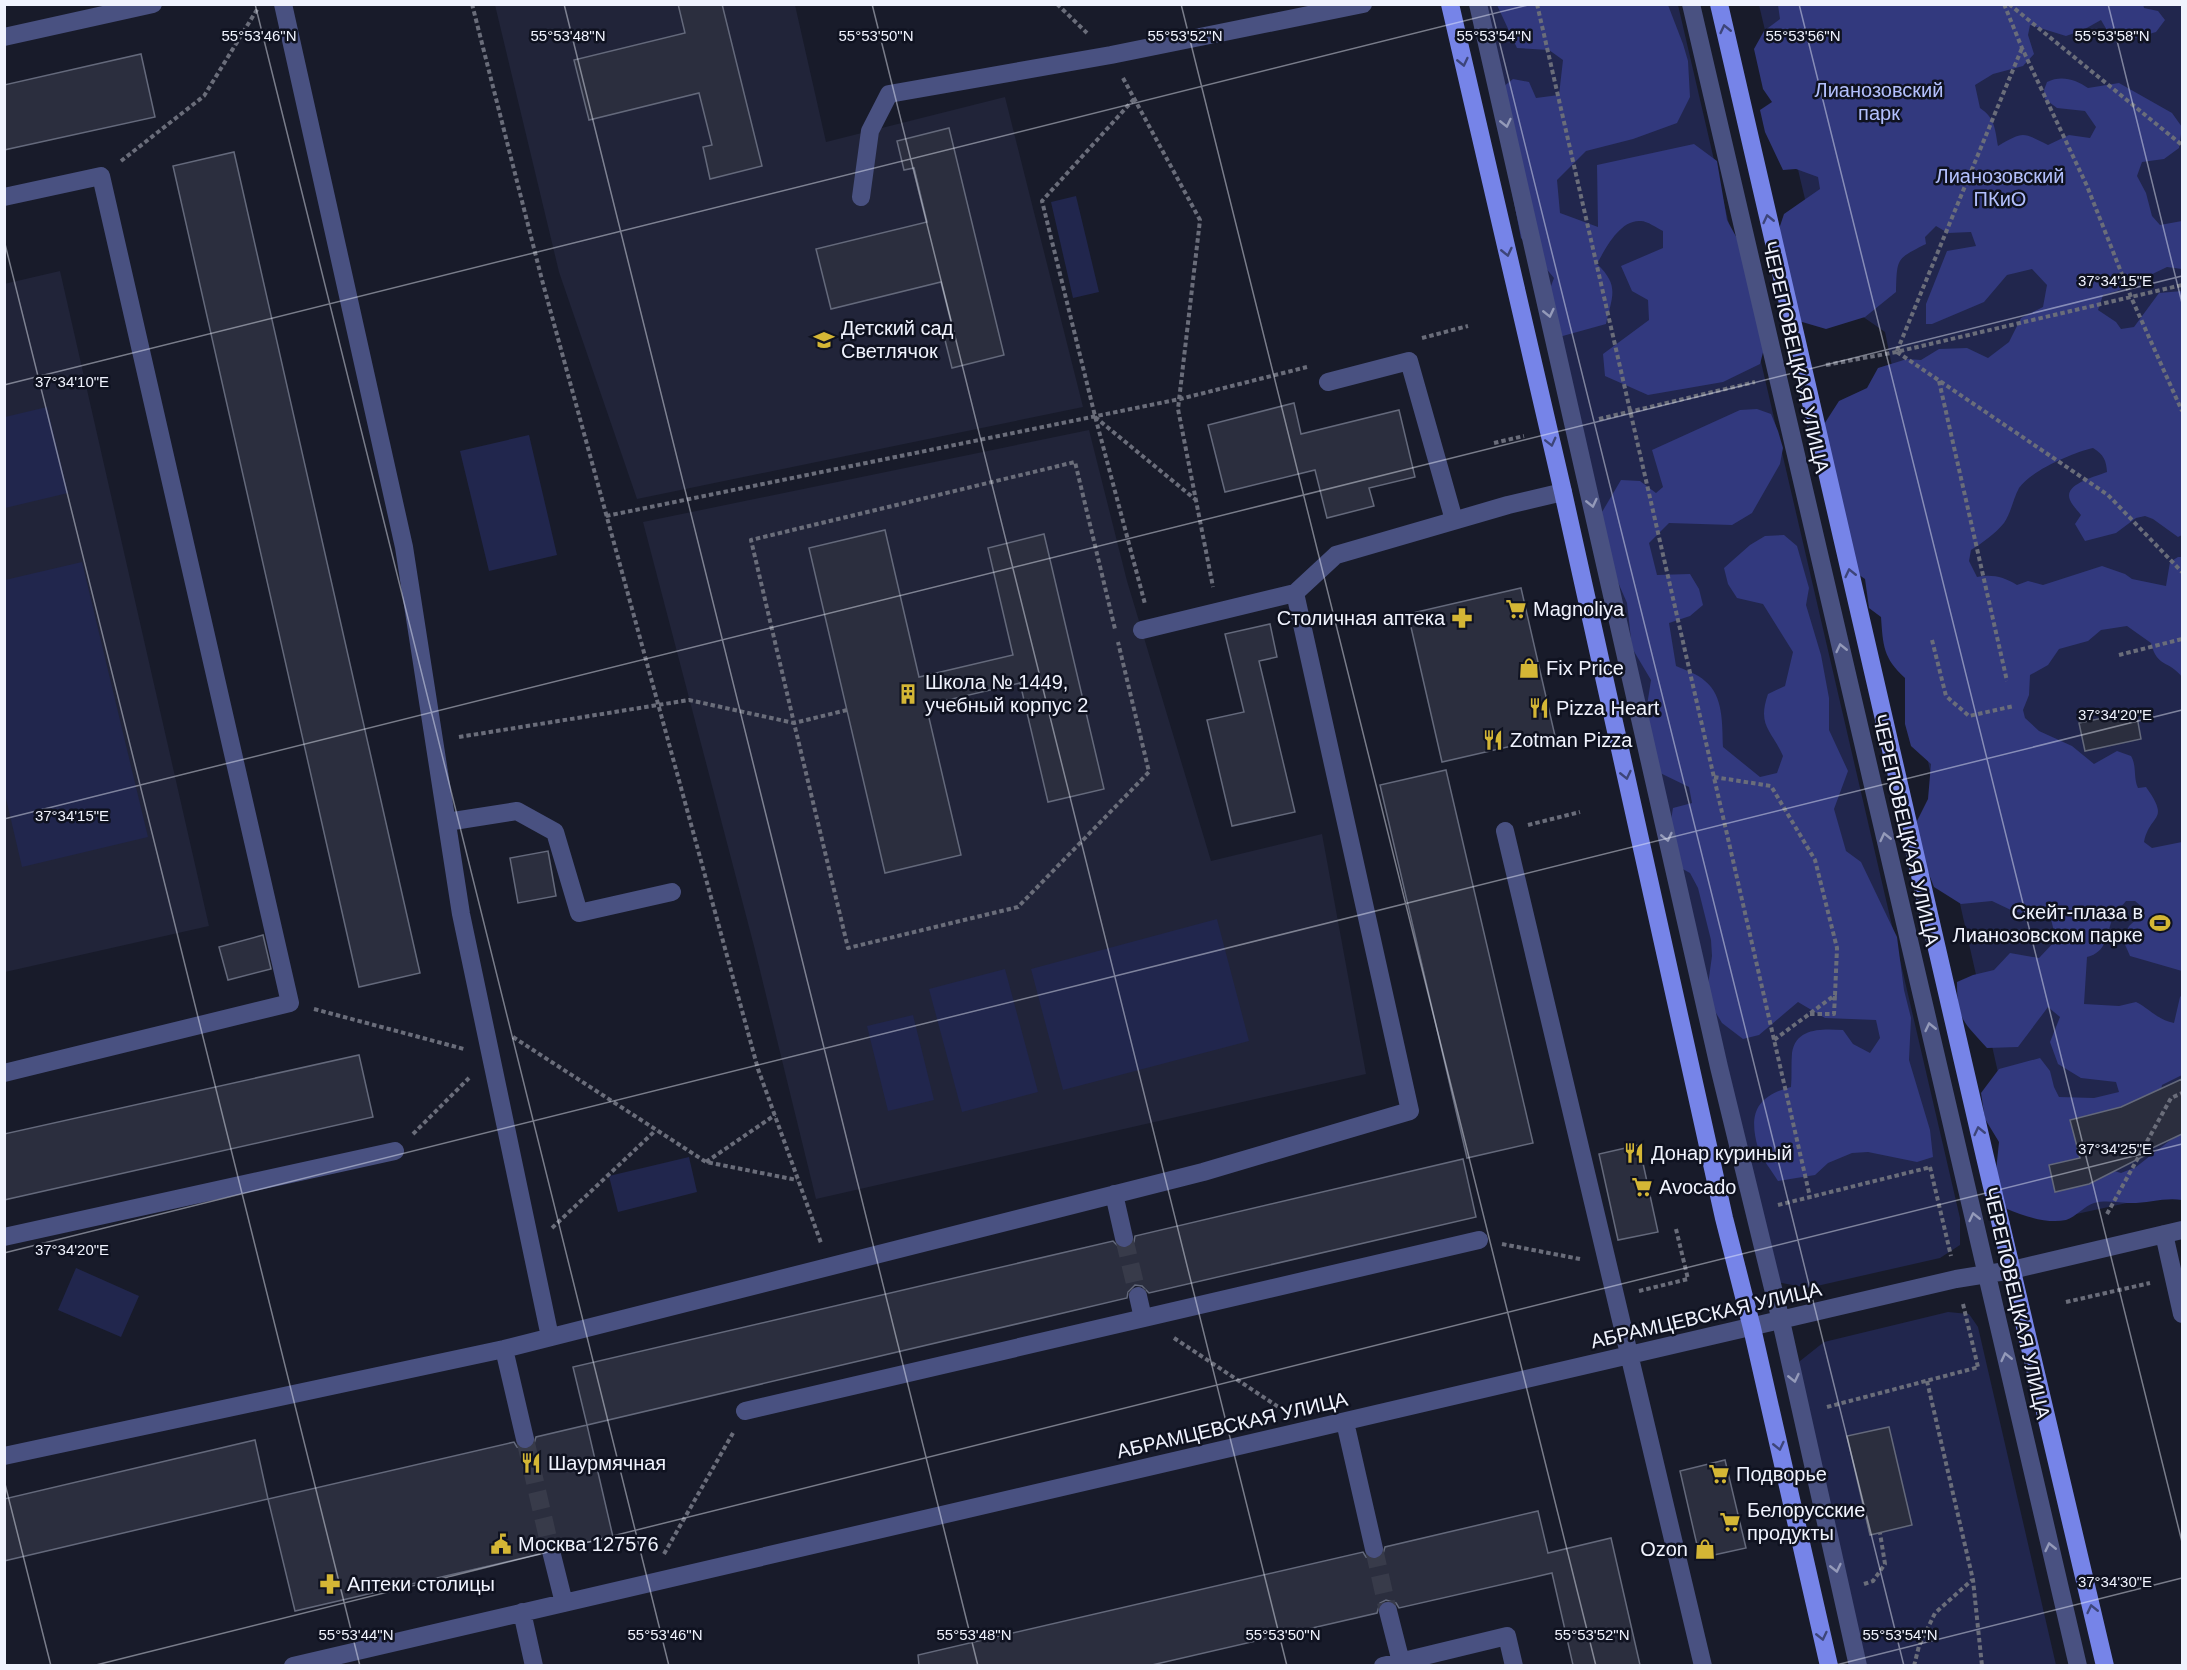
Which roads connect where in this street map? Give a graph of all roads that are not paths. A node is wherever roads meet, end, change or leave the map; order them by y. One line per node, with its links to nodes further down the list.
1 (153, 4): 8 (street)
2 (283, 4): 16 (street)
3 (1363, 4): 10 (street)
4 (1450, 4): 12 (main road, one-way to 12)
5 (1478, 4): 32 (street, one-way to 32)
6 (1691, 4): 28 (street, ЧЕРЕПОВЕЦКАЯ УЛИЦА, one-way to 6)
7 (1719, 4): 27 (main road, ЧЕРЕПОВЕЦКАЯ УЛИЦА, one-way to 7)
8 (4, 37)
9 (4, 197): 19 (street)
10 (861, 197)
11 (1328, 382): 13 (street)
12 (1563, 492): 13 (street); 33 (main road, one-way to 33)
13 (1454, 520): 14 (street)
14 (1295, 593): 15 (street); 21 (street)
15 (1147, 629)
16 (447, 822): 18 (street); 34 (street)
17 (1505, 831): 36 (street)
18 (672, 892)
19 (4, 1073)
20 (395, 1151): 24 (street)
21 (1114, 1194): 25 (street); 34 (street)
22 (2182, 1230): 23 (street, АБРАМЦЕВСКАЯ УЛИЦА)
23 (2164, 1234): 27 (street, АБРАМЦЕВСКАЯ УЛИЦА); 30 (street)
24 (4, 1237)
25 (1124, 1238)
26 (1479, 1240): 31 (street)
27 (2012, 1270): 28 (street, АБРАМЦЕВСКАЯ УЛИЦА); 54 (main road, ЧЕРЕПОВЕЦКАЯ УЛИЦА, one-way to 27)
28 (1987, 1274): 32 (street, АБРАМЦЕВСКАЯ УЛИЦА); 53 (street, ЧЕРЕПОВЕЦКАЯ УЛИЦА, one-way to 28)
29 (1138, 1296): 31 (street)
30 (2182, 1314)
31 (1143, 1318): 37 (street)
32 (1781, 1321): 33 (street, АБРАМЦЕВСКАЯ УЛИЦА); 52 (street, one-way to 52)
33 (1752, 1328): 36 (street, АБРАМЦЕВСКАЯ УЛИЦА); 51 (main road, one-way to 51)
34 (550, 1337): 35 (street)
35 (504, 1349): 39 (street); 40 (street)
36 (1629, 1356): 38 (street, АБРАМЦЕВСКАЯ УЛИЦА); 50 (street)
37 (745, 1411)
38 (1345, 1422): 41 (street); 43 (street, АБРАМЦЕВСКАЯ УЛИЦА)
39 (525, 1439)
40 (4, 1456)
41 (1374, 1549)
42 (551, 1551): 43 (street)
43 (564, 1603): 45 (street, АБРАМЦЕВСКАЯ УЛИЦА)
44 (1388, 1611): 46 (street)
45 (522, 1612): 47 (street, АБРАМЦЕВСКАЯ УЛИЦА); 48 (street)
46 (1392, 1664): 49 (street)
47 (293, 1665)
48 (534, 1665)
49 (1514, 1665)
50 (1703, 1665)
51 (1829, 1665)
52 (1858, 1665)
53 (2078, 1665)
54 (2105, 1665)

